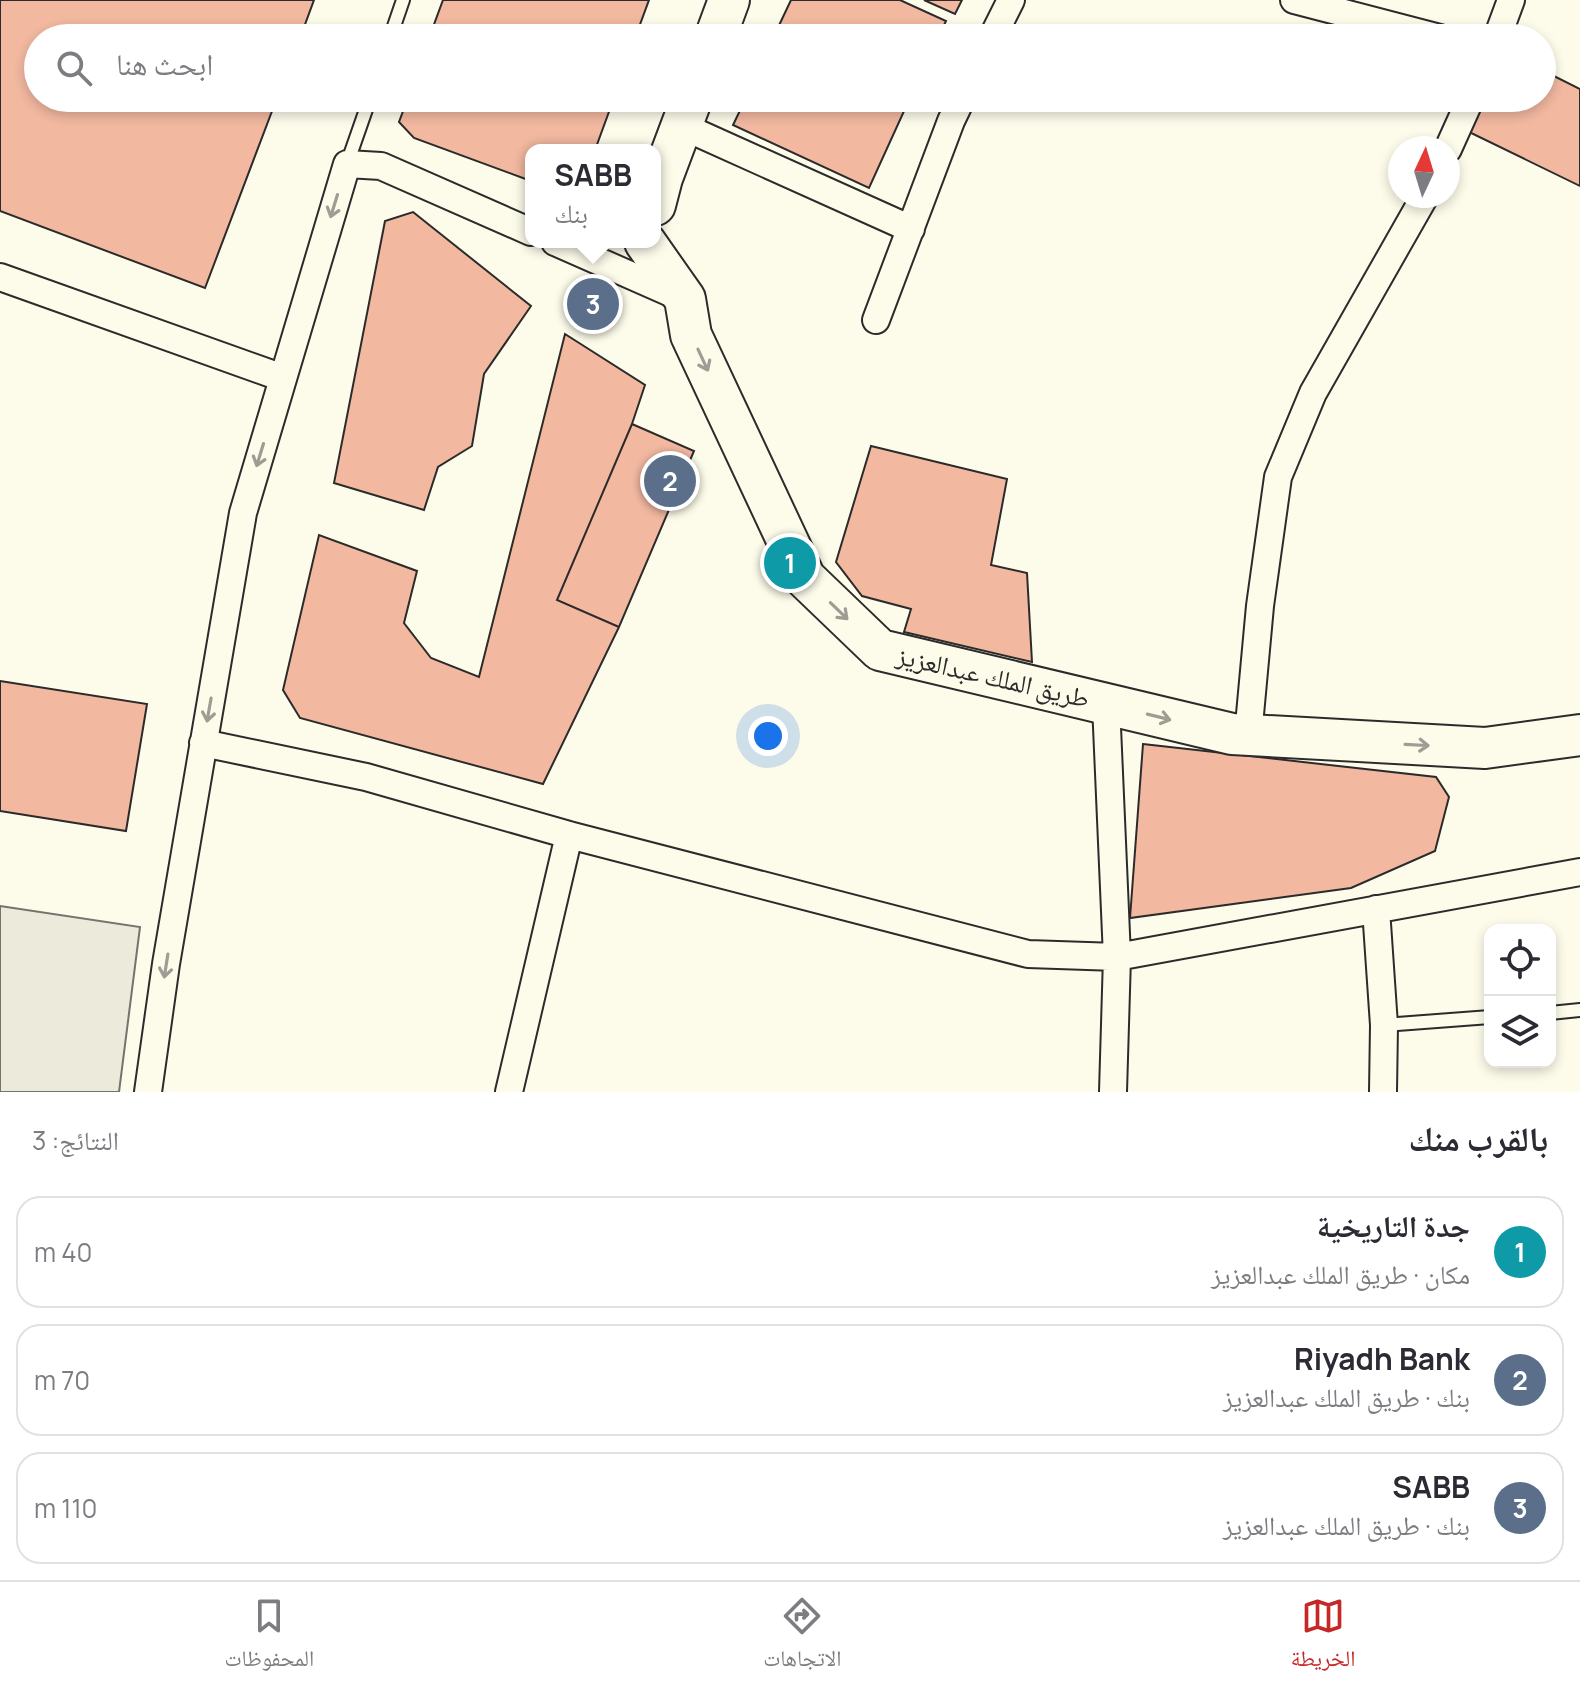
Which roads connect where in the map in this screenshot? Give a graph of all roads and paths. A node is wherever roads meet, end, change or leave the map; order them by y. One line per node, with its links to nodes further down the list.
1 (403, 0): 6 (lane)
2 (729, 0): 7 (main road)
3 (1011, 0): 8 (street)
4 (1294, 0): 9 (street)
5 (1511, 0): 10 (street)
6 (395, 24)
7 (720, 24)
8 (999, 24)
9 (1386, 24)
10 (1502, 24)
11 (365, 112): 16 (lane)
12 (687, 112): 17 (main road); 20 (street)
13 (955, 112): 20 (street)
14 (1465, 112): 15 (street)
15 (1454, 136)
16 (347, 164): 19 (street); 26 (street, one-way to 26)
17 (661, 188)
18 (1418, 208): 29 (street)
19 (525, 229)
20 (911, 229): 25 (street)
21 (569, 248): 24 (street)
22 (649, 248): 24 (main road, طريق الملك عبدالعزيز)
23 (0, 277): 26 (street)
24 (685, 299): 27 (main road, طريق الملك عبدالعزيز, one-way to 27)
25 (876, 320)
26 (283, 378): 30 (street, one-way to 30)
27 (1106, 704): 29 (main road, طريق الملك عبدالعزيز, one-way to 29); 34 (street)
28 (1580, 735): 29 (main road, طريق الملك عبدالعزيز, one-way to 28)
29 (1248, 736)
30 (203, 743): 31 (street); 39 (street, one-way to 39)
31 (569, 835): 34 (street); 40 (street)
32 (1580, 872): 33 (street)
33 (1376, 909): 34 (street); 38 (street)
34 (1117, 957): 41 (street)
35 (1580, 1010): 36 (lane)
36 (1556, 1012)
37 (1484, 1017): 38 (lane)
38 (1384, 1025): 42 (street)
39 (148, 1092)
40 (509, 1092)
41 (1113, 1092)
42 (1383, 1092)

